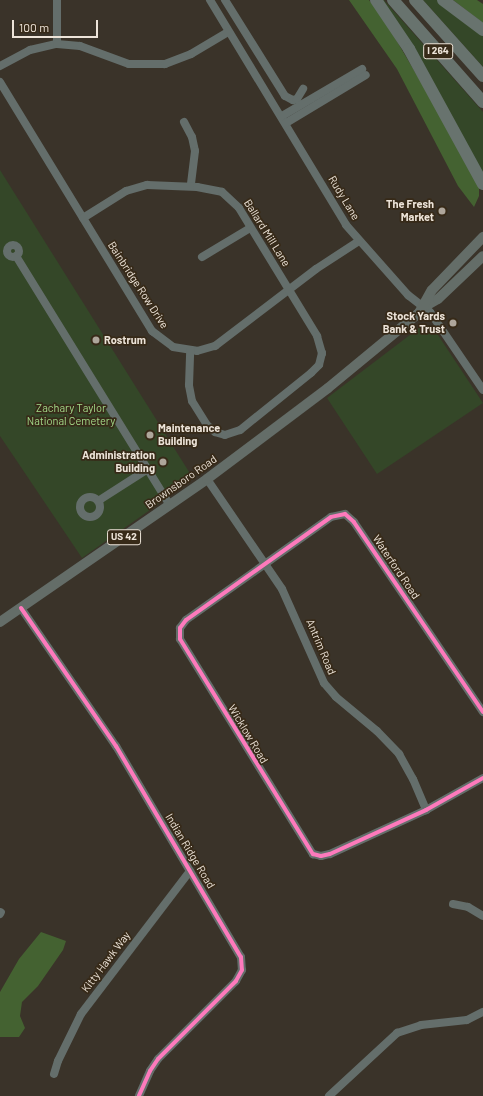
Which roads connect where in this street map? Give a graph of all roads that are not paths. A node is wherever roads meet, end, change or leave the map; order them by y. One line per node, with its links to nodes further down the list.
1 (57, 0): 10 (street)
2 (210, 0): 9 (street, Rudy Lane)
3 (225, 0): 15 (street)
4 (376, 0): 19 (highway)
5 (393, 0): 16 (highway, I 264)
6 (415, 0): 13 (highway, I 264)
7 (443, 0): 8 (highway)
8 (483, 30)
9 (228, 32): 10 (street); 17 (street, Rudy Lane)
10 (57, 44): 11 (street)
11 (0, 66)
12 (364, 72): 17 (street)
13 (483, 76)
14 (0, 82): 21 (street, Bainbridge Row Drive)
15 (303, 89)
16 (483, 102)
17 (284, 119): 24 (street, Rudy Lane)
18 (184, 122): 20 (street)
19 (483, 184)
20 (191, 186): 21 (street, Ballard Mill Lane); 22 (street, Ballard Mill Lane)
21 (83, 218): 30 (street, Bainbridge Row Drive)
22 (250, 228): 26 (street); 28 (street, Ballard Mill Lane)
23 (483, 237): 29 (main road, Brownsboro Road / US 42)
24 (359, 241): 28 (street, Bainbridge Row Drive); 29 (street, Rudy Lane)
25 (16, 256): 32 (street)
26 (202, 256)
27 (483, 256): 29 (main road, Brownsboro Road / US 42)
28 (289, 289): 30 (street, Bainbridge Row Drive); 30 (street, Ballard Mill Lane)
29 (424, 307): 31 (street, Rudy Lane); 33 (main road, Brownsboro Road / US 42)
30 (190, 351)
31 (483, 390)
32 (148, 469): 34 (street); 35 (street)
33 (208, 479): 35 (main road, Brownsboro Road / US 42); 36 (street, Antrim Road)
34 (98, 501)
35 (170, 505): 37 (main road, Brownsboro Road / US 42)
36 (265, 564): 39 (street, Waterford Road); 41 (street, Antrim Road); 41 (street, Wicklow Road)
37 (21, 608): 38 (main road, Brownsboro Road / US 42); 42 (street, Indian Ridge Road)
38 (0, 622)
39 (483, 712)
40 (483, 778): 41 (street)
41 (426, 810)
42 (190, 870): 46 (street, Kitty Hawk Way); 47 (street, Indian Ridge Road)
43 (453, 904): 44 (street)
44 (483, 916)
45 (483, 1012): 48 (street)
46 (54, 1074)
47 (139, 1096)
48 (329, 1096)

